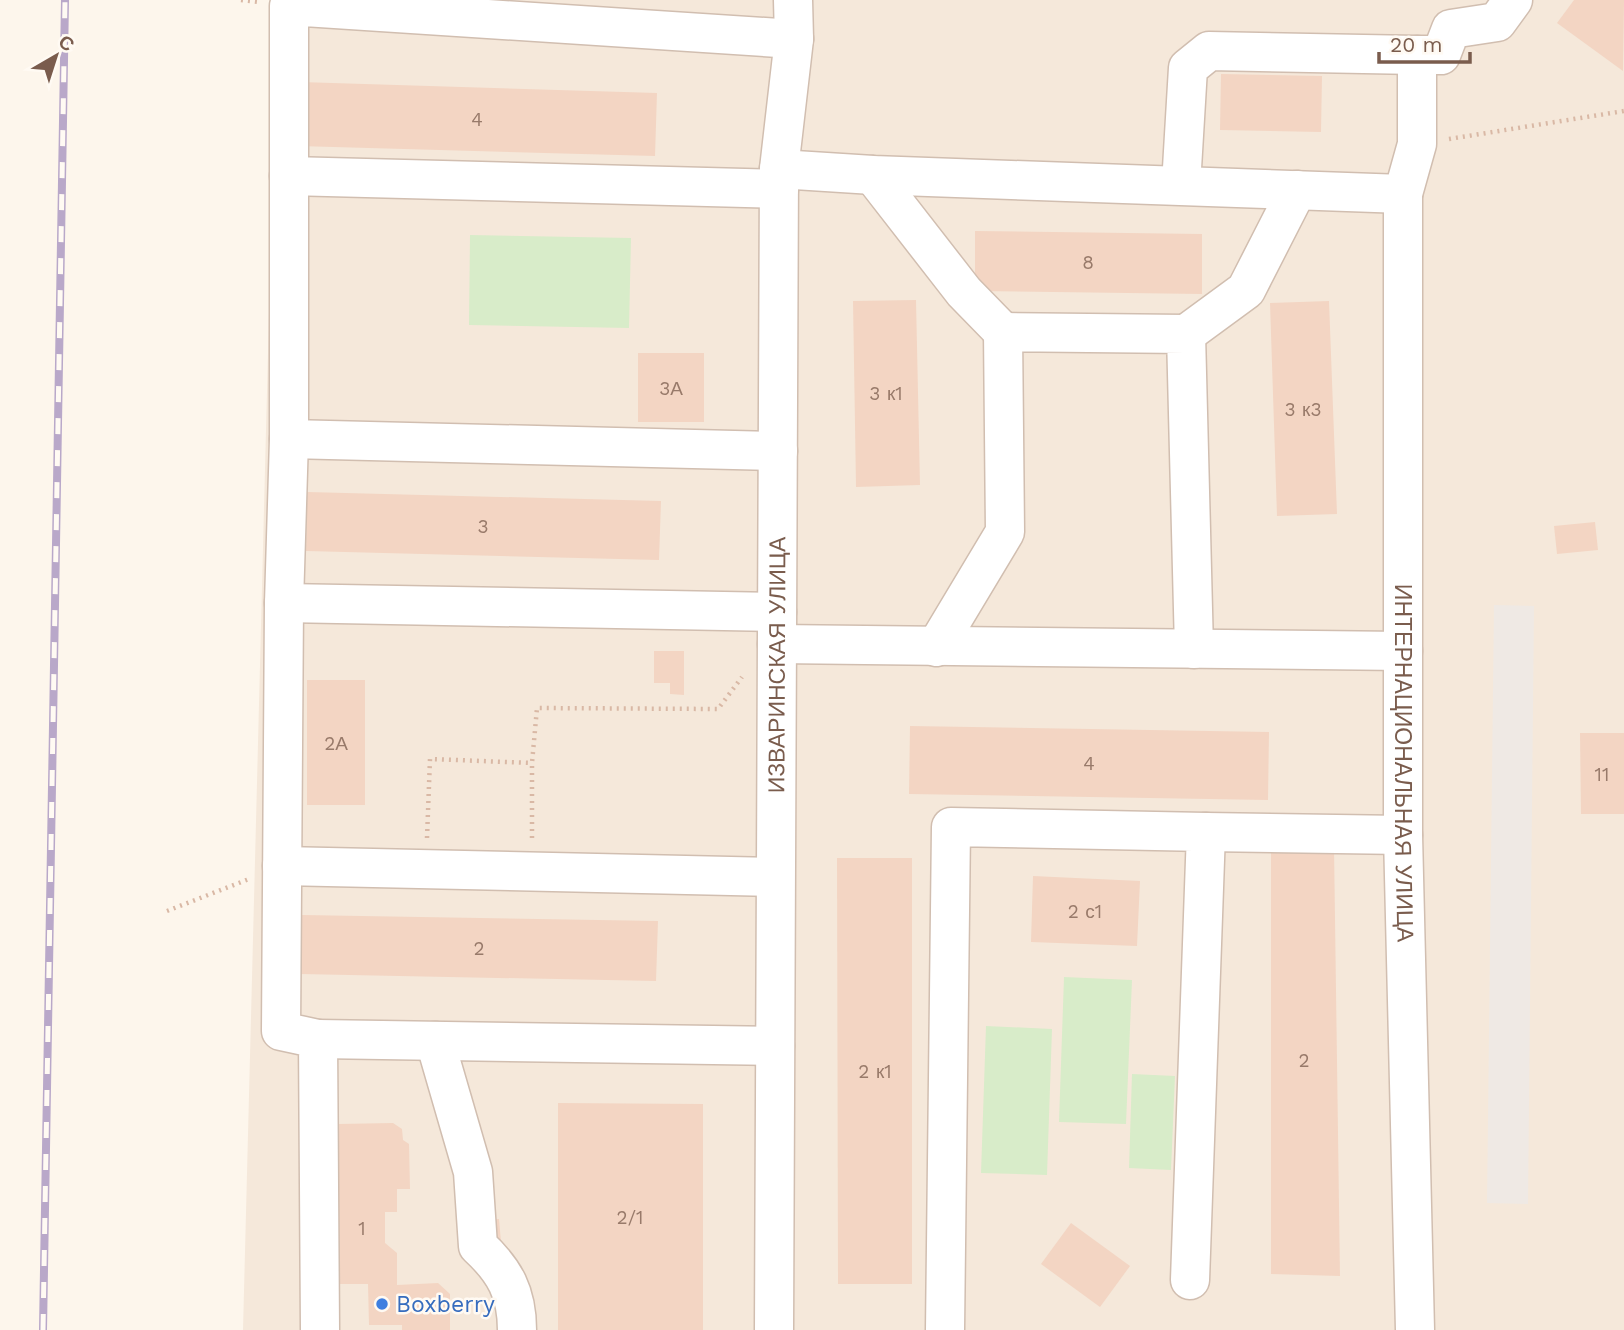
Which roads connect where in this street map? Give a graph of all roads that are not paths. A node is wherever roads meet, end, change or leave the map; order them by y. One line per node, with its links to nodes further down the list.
1 (793, 0): 3 (street, ИЗВАРИНСКАЯ УЛИЦА)
2 (1513, 0): 4 (street)
3 (794, 39): 6 (street); 7 (street, ИЗВАРИНСКАЯ УЛИЦА)
4 (1417, 55): 8 (street); 10 (street, ИНТЕРНАЦИОНАЛЬНАЯ УЛИЦА)
5 (873, 175): 7 (street); 8 (street); 11 (street)
6 (289, 176): 7 (street); 13 (street)
7 (779, 179): 14 (street, ИЗВАРИНСКАЯ УЛИЦА)
8 (1181, 185): 9 (street)
9 (1297, 190): 10 (street); 12 (street)
10 (1404, 194): 19 (street, ИНТЕРНАЦИОНАЛЬНАЯ УЛИЦА)
11 (1003, 332): 12 (street); 17 (street)
12 (1186, 334): 18 (street)
13 (289, 439): 14 (street); 15 (street)
14 (778, 452): 16 (street, ИЗВАРИНСКАЯ УЛИЦА)
15 (284, 603): 16 (street); 22 (street)
16 (777, 628): 17 (street); 23 (street, ИЗВАРИНСКАЯ УЛИЦА)
17 (936, 648): 18 (street)
18 (1194, 649): 19 (street)
19 (1403, 651): 21 (street, ИНТЕРНАЦИОНАЛЬНАЯ УЛИЦА)
20 (1206, 832): 21 (street); 27 (street); 31 (street)
21 (1403, 835): 32 (street, ИНТЕРНАЦИОНАЛЬНАЯ УЛИЦА)
22 (282, 866): 23 (street); 24 (street)
23 (775, 877): 26 (street, ИЗВАРИНСКАЯ УЛИЦА)
24 (318, 1039): 25 (street); 28 (street)
25 (435, 1041): 26 (street); 29 (street)
26 (775, 1046): 30 (street, ИЗВАРИНСКАЯ УЛИЦА)
27 (1190, 1280)
28 (320, 1330)
29 (517, 1330)
30 (774, 1330)
31 (945, 1330)
32 (1415, 1330)

